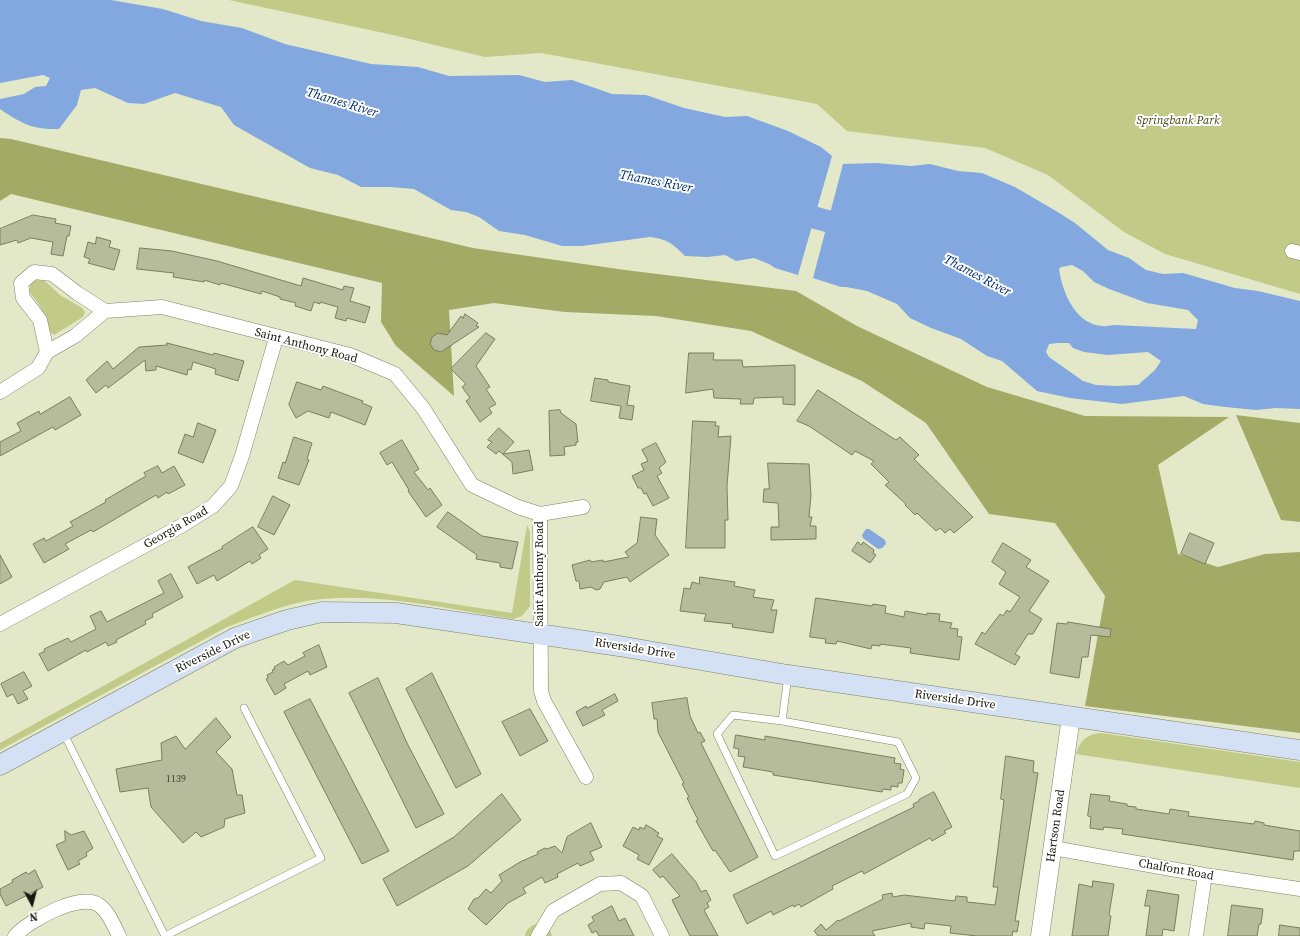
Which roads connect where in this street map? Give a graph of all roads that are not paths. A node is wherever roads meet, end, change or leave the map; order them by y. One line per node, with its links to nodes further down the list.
1 (105, 311): 2 (street, Saint Anthony Road); 3 (street); 3 (street)
2 (276, 338): 6 (street, Saint Anthony Road); 7 (street, Georgia Road)
3 (47, 352): 4 (street)
4 (0, 392)
5 (583, 507): 6 (street, Saint Anthony Road)
6 (540, 514): 8 (street, Saint Anthony Road)
7 (0, 624)
8 (540, 634): 9 (main road, Riverside Drive); 13 (main road, Riverside Drive); 16 (street, Saint Anthony Road)
9 (788, 675): 11 (main road, Riverside Drive); 12 (lane)
10 (244, 708): 13 (lane)
11 (1071, 717): 14 (main road, Riverside Drive); 17 (street, Hartson Road)
12 (782, 721): 12 (lane)
13 (62, 731): 15 (main road, Riverside Drive)
14 (1300, 750)
15 (0, 764)
16 (586, 777)
17 (1053, 848): 18 (street, Chalfont Road); 24 (street, Hartson Road)
18 (1206, 875): 19 (street, Chalfont Road); 25 (street)
19 (1300, 889)
20 (16, 936): 21 (street)
21 (119, 936)
22 (538, 936): 23 (street)
23 (662, 936)
24 (1040, 936)
25 (1196, 936)

